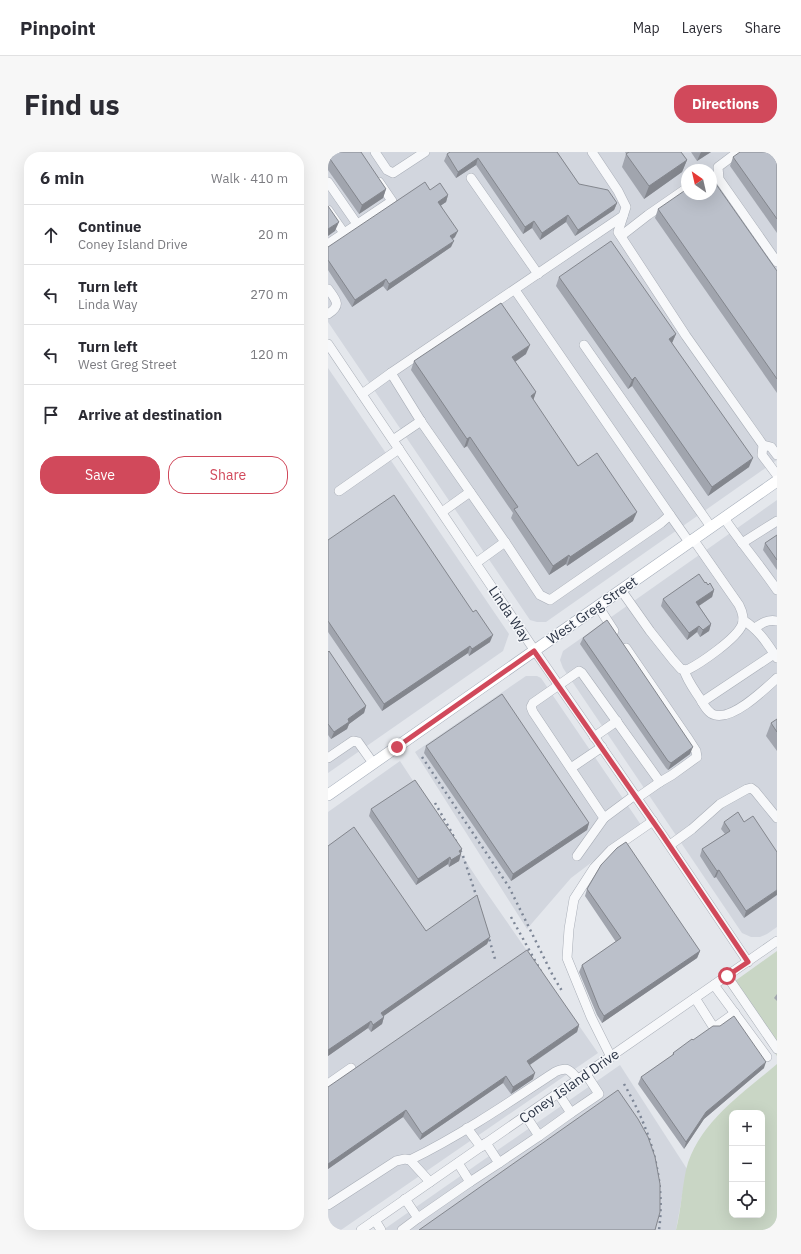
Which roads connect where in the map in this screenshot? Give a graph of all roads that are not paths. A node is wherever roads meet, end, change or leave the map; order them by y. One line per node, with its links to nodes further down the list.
1 (375, 152): 2 (street)
2 (425, 152)
3 (592, 152): 12 (street)
4 (738, 152): 5 (street)
5 (717, 167)
6 (717, 175): 17 (street)
7 (376, 176): 13 (street)
8 (472, 178): 18 (street)
9 (328, 182): 13 (street)
10 (681, 192): 15 (street)
11 (328, 210): 14 (street)
12 (623, 216): 15 (street); 18 (street)
13 (357, 224): 14 (street)
14 (344, 233): 16 (street)
15 (621, 236): 28 (street)
16 (328, 244)
17 (777, 262)
18 (538, 274): 20 (street)
19 (328, 289): 21 (street)
20 (516, 290): 24 (street); 36 (street)
21 (328, 314)
22 (328, 344): 25 (street, Linda Way)
23 (584, 345): 39 (street)
24 (391, 373): 25 (street); 26 (street)
25 (362, 394): 27 (street, Linda Way)
26 (421, 421): 27 (street); 34 (street)
27 (393, 440): 29 (street, Linda Way)
28 (763, 445): 30 (street); 31 (street)
29 (399, 450): 33 (street); 35 (street, Linda Way)
30 (777, 455)
31 (777, 475)
32 (777, 481): 37 (main road, West Greg Street)
33 (339, 491)
34 (470, 492): 35 (street); 41 (street)
35 (442, 512): 43 (street, Linda Way)
36 (670, 514): 40 (street); 41 (street)
37 (724, 518): 39 (main road, West Greg Street); 42 (street)
38 (777, 521): 42 (street)
39 (712, 527): 40 (main road, West Greg Street)
40 (691, 541): 44 (main road, West Greg Street); 47 (street)
41 (505, 542): 43 (street)
42 (742, 543): 45 (street)
43 (476, 563): 50 (street, Linda Way)
44 (621, 590): 46 (main road, West Greg Street); 52 (street)
45 (777, 590)
46 (598, 606): 50 (main road, West Greg Street); 62 (street)
47 (743, 620): 49 (street); 52 (street)
48 (777, 621): 49 (street)
49 (755, 628): 51 (street)
50 (534, 651): 54 (street, Linda Way); 60 (main road, West Greg Street)
51 (776, 656): 55 (street)
52 (684, 670): 55 (street)
53 (777, 678): 55 (street)
54 (558, 685): 56 (street); 57 (street, Linda Way); 61 (street)
55 (702, 702)
56 (616, 721): 57 (street); 62 (street)
57 (594, 737): 58 (street, Linda Way)
58 (602, 747): 61 (street); 64 (street, Linda Way)
59 (328, 758): 60 (street)
60 (373, 763): 63 (main road, West Greg Street)
61 (571, 768): 65 (street)
62 (660, 782): 64 (street)
63 (328, 795)
64 (636, 796): 65 (street); 67 (street, Linda Way)
65 (604, 818): 69 (street)
66 (777, 818): 68 (street)
67 (653, 821): 68 (street, Linda Way); 77 (street)
68 (670, 845): 71 (street, Linda Way)
69 (577, 856)
70 (777, 941): 71 (street, Coney Island Drive)
71 (748, 962): 72 (street, Coney Island Drive)
72 (727, 976): 73 (street, Coney Island Drive); 76 (street)
73 (714, 985): 74 (street, Coney Island Drive); 75 (street)
74 (695, 998): 75 (street); 77 (street, Coney Island Drive)
75 (735, 1013): 78 (street)
76 (777, 1049)
77 (611, 1057): 80 (street, Coney Island Drive)
78 (767, 1057)
79 (351, 1068): 82 (street)
80 (586, 1074): 81 (street, Coney Island Drive); 84 (street)
81 (578, 1079): 83 (street, Coney Island Drive); 86 (street)
82 (328, 1084)
83 (558, 1093): 84 (street); 85 (street, Coney Island Drive)
84 (572, 1113): 87 (street)
85 (526, 1116): 87 (street); 88 (street, Coney Island Drive)
86 (467, 1128): 88 (street); 89 (street)
87 (539, 1136): 91 (street)
88 (483, 1145): 90 (street, Coney Island Drive); 91 (street)
89 (410, 1160): 92 (street); 95 (street)
90 (458, 1163): 92 (street, Coney Island Drive); 93 (street)
91 (499, 1163): 93 (street)
92 (430, 1182): 94 (street, Coney Island Drive)
93 (470, 1182): 96 (street)
94 (405, 1199): 96 (street); 97 (street, Coney Island Drive)
95 (328, 1205)
96 (418, 1218): 100 (street)
97 (375, 1220): 98 (street, Coney Island Drive); 99 (street)
98 (361, 1230)
99 (381, 1230)
100 (402, 1230)

